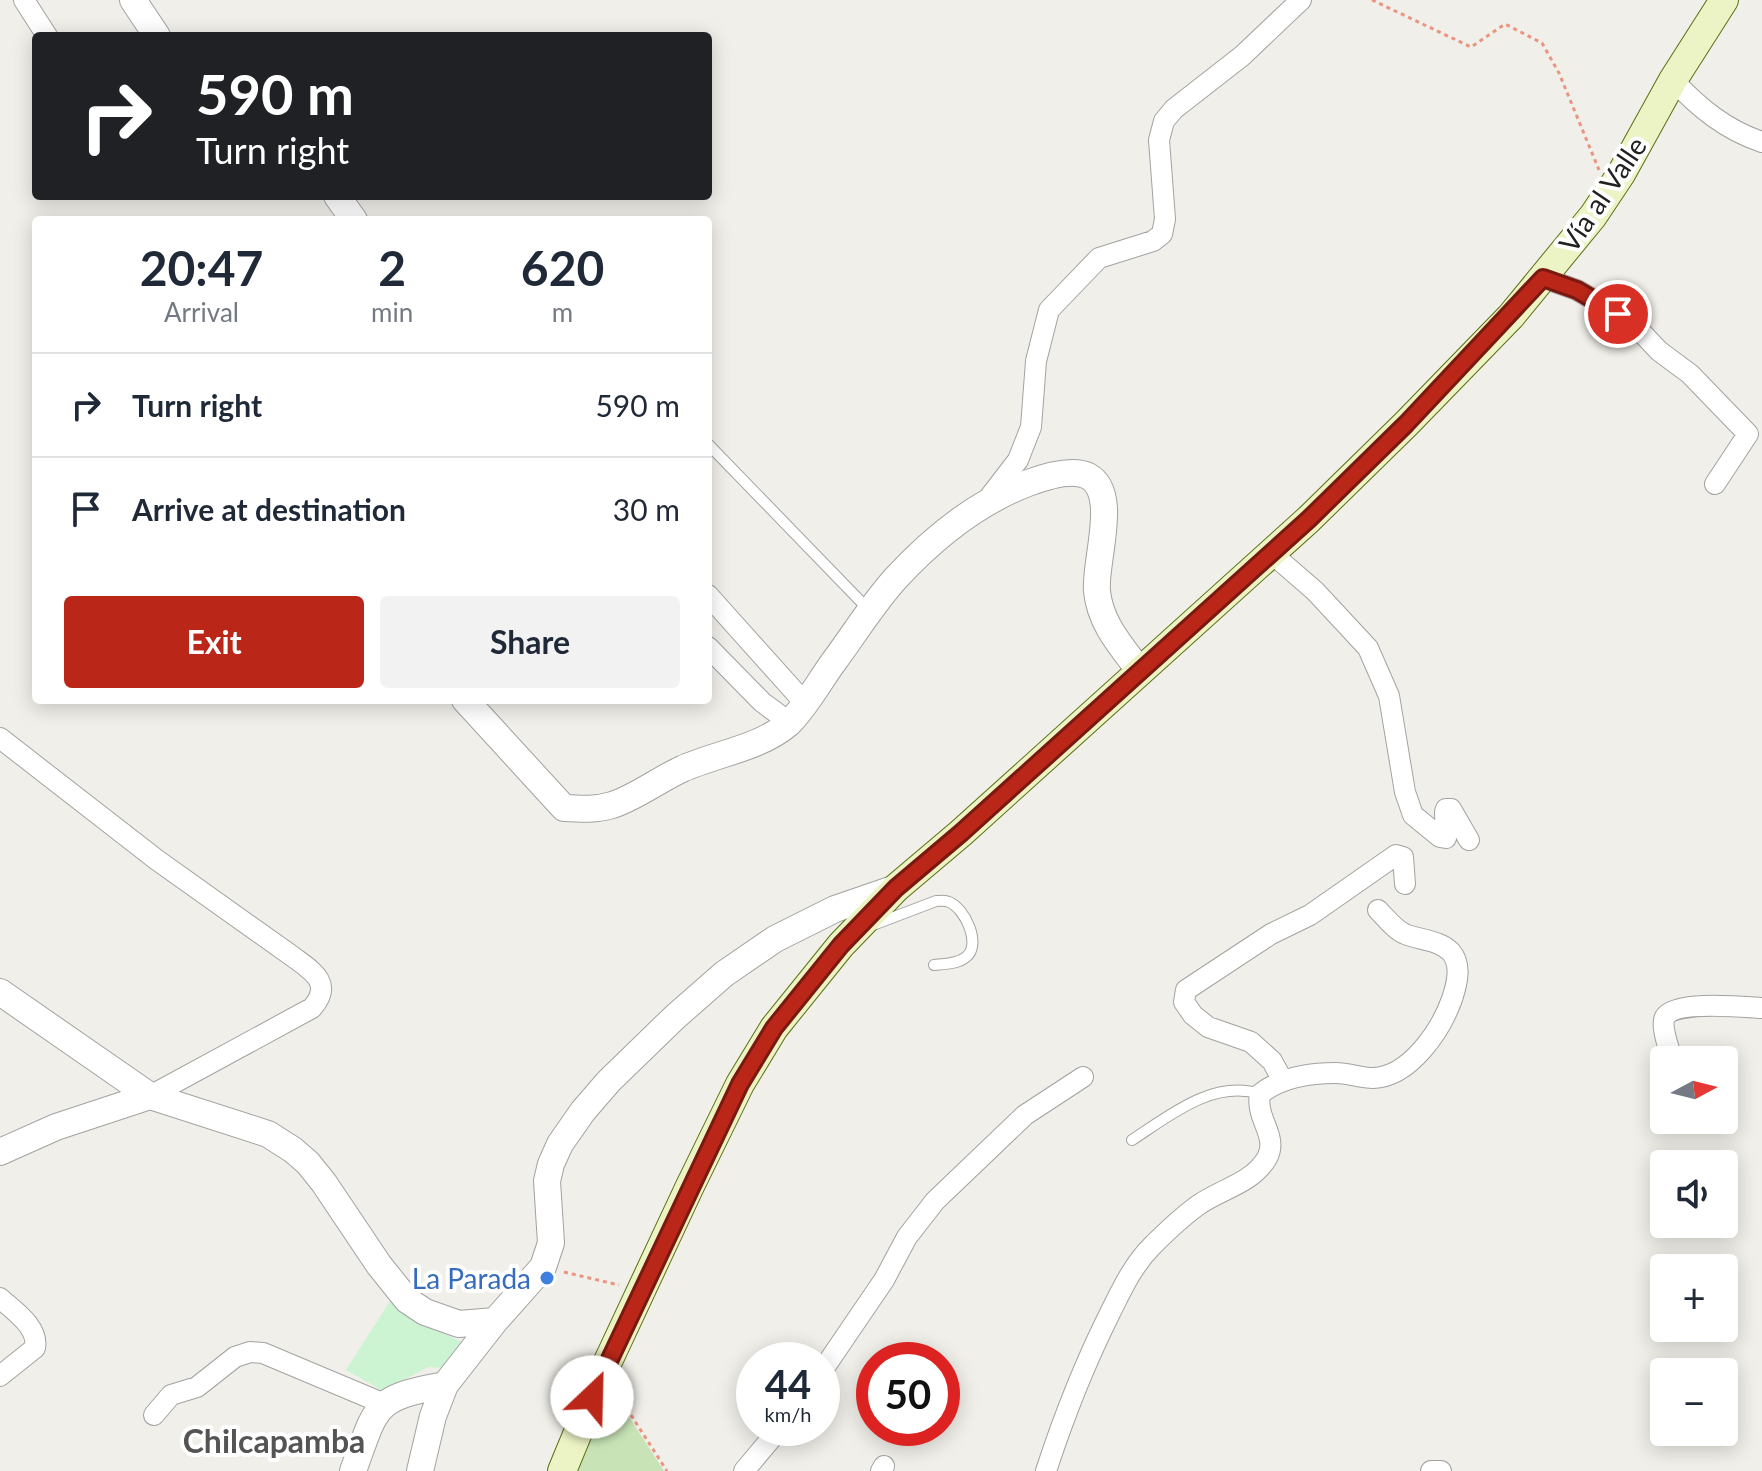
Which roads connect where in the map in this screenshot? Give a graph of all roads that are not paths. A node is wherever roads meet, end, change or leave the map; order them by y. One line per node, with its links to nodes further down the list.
1 (24, 0): 5 (street)
2 (133, 0): 6 (street)
3 (1301, 0): 12 (street)
4 (1724, 0): 7 (main road, Vía al Valle)
5 (44, 32)
6 (154, 32)
7 (1673, 80): 8 (street); 9 (main road, Vía al Valle)
8 (1762, 142)
9 (1543, 278): 11 (street); 13 (main road, Vía al Valle)
10 (712, 448): 15 (lane)
11 (1715, 484)
12 (985, 503): 15 (street); 17 (street)
13 (1270, 552): 17 (main road, Vía al Valle); 21 (street)
14 (712, 600): 19 (street)
15 (871, 612): 19 (street)
16 (712, 651): 19 (street)
17 (1139, 670): 23 (main road, Vía al Valle)
18 (469, 704): 19 (street)
19 (797, 712)
20 (0, 738): 33 (street)
21 (1469, 840)
22 (1405, 884): 31 (street)
23 (896, 888): 25 (main road, Vía al Valle); 37 (street)
24 (1378, 910): 31 (street)
25 (856, 930): 26 (lane); 46 (main road, Vía al Valle)
26 (934, 965)
27 (0, 992): 33 (street)
28 (1762, 1008): 29 (street)
29 (1669, 1046)
30 (1083, 1077): 38 (street)
31 (1283, 1081): 32 (street)
32 (1260, 1094): 34 (lane); 48 (street)
33 (150, 1096): 35 (street); 37 (street)
34 (1132, 1140)
35 (0, 1152)
36 (0, 1298): 39 (street)
37 (495, 1321): 40 (street)
38 (840, 1345)
39 (0, 1376)
40 (445, 1385): 41 (street); 45 (street)
41 (382, 1403): 42 (street); 44 (street)
42 (154, 1415)
43 (765, 1446): 47 (street)
44 (353, 1471)
45 (420, 1471)
46 (562, 1471)
47 (744, 1471)
48 (1046, 1471)
49 (1431, 1471): 50 (street)
50 (1441, 1471)

